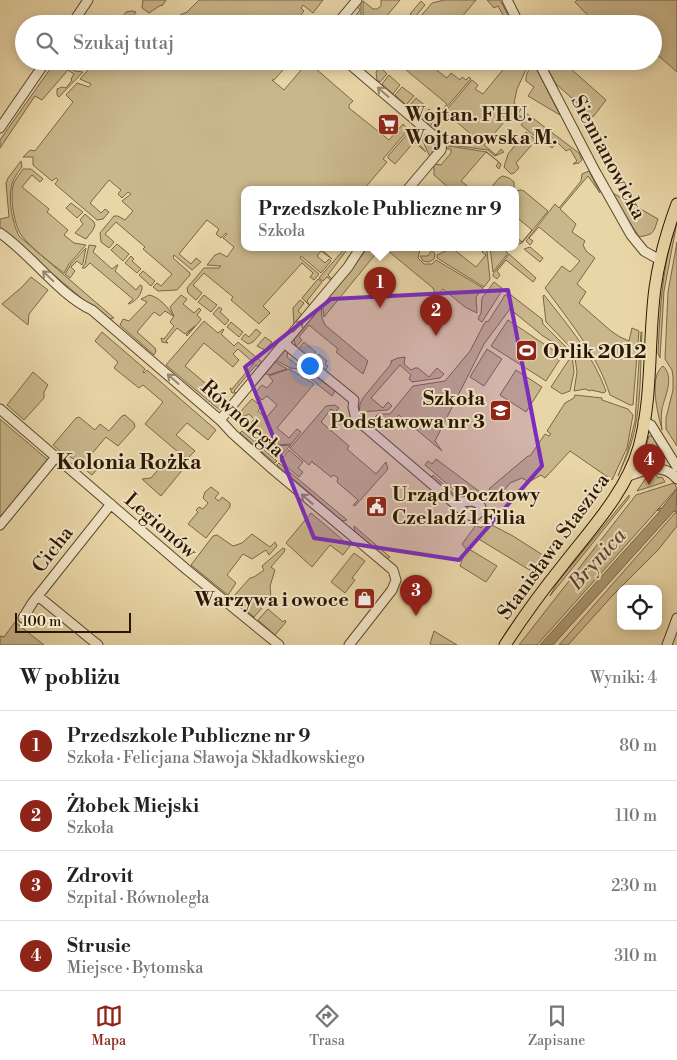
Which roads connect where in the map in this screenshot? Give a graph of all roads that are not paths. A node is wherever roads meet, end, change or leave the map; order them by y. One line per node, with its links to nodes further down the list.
1 (88, 0): 4 (street)
2 (357, 0): 5 (street)
3 (507, 0): 6 (street)
4 (78, 15)
5 (344, 15)
6 (514, 15)
7 (40, 70): 10 (street)
8 (357, 70): 11 (street, one-way to 8)
9 (543, 70): 15 (street, Siemianowicka)
10 (0, 128)
11 (411, 186)
12 (677, 204): 15 (main road, Stanisława Staszica)
13 (0, 233): 18 (street, Równoległa, one-way to 13)
14 (358, 251): 16 (street, one-way to 14)
15 (660, 260): 19 (main road, Stanisława Staszica)
16 (284, 343): 18 (street); 24 (street)
17 (0, 409): 20 (street, Legionów)
18 (220, 420): 32 (street, Równoległa, one-way to 18)
19 (644, 422): 21 (street); 22 (main road, Stanisława Staszica)
20 (55, 458): 25 (street, Legionów); 26 (street)
21 (677, 467)
22 (626, 477): 23 (street); 33 (main road, Stanisława Staszica)
23 (677, 479)
24 (454, 503)
25 (111, 504): 27 (street, Cicha); 31 (street, Legionów)
26 (0, 525)
27 (38, 596): 28 (street, Cicha); 30 (street)
28 (23, 618)
29 (677, 618): 34 (street)
30 (98, 645)
31 (279, 645)
32 (349, 645)
33 (505, 645)
34 (667, 645)

